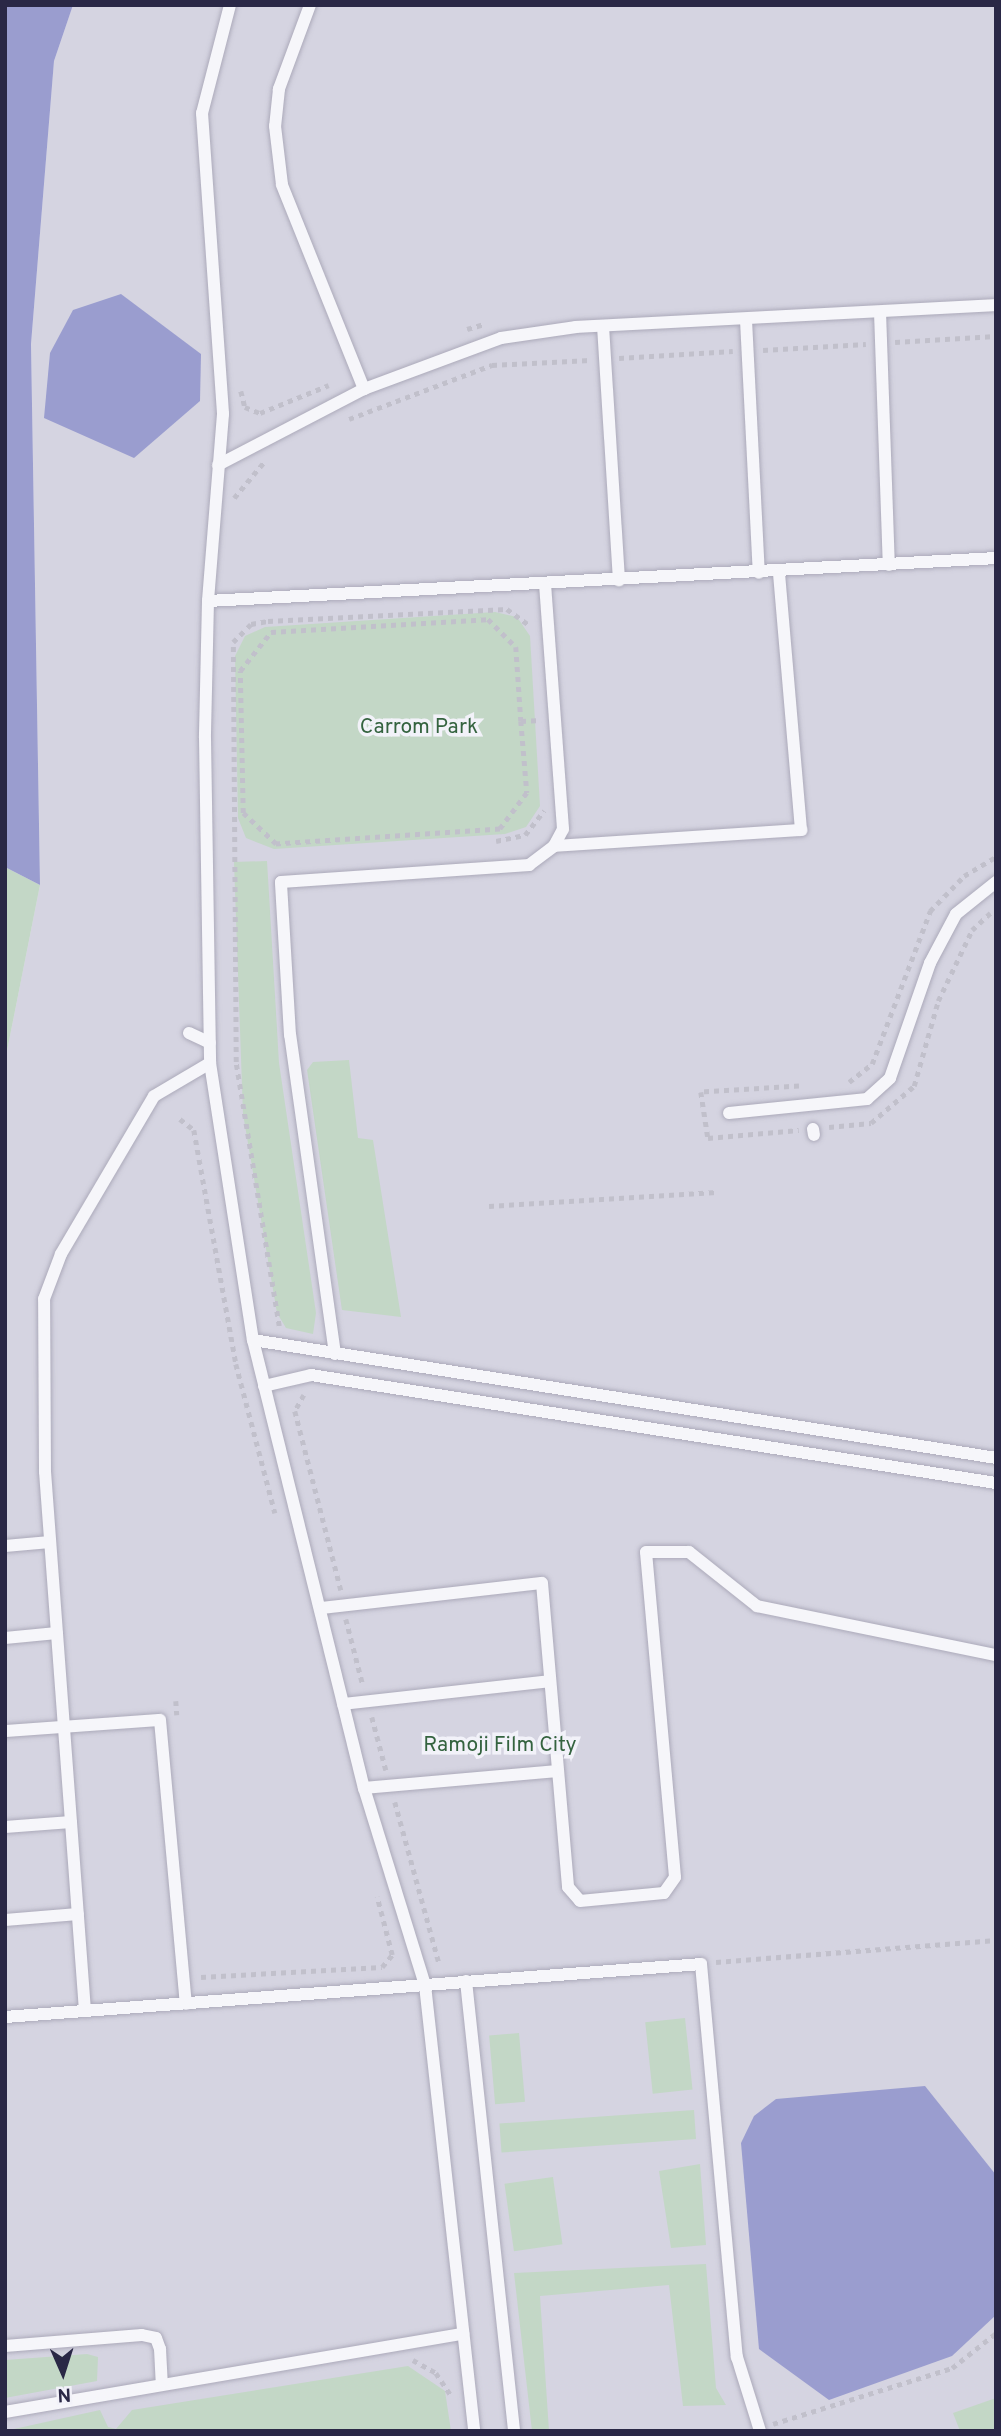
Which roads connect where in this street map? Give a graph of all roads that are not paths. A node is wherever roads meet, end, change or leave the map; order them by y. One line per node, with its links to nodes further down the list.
1 (230, 5): 8 (lane)
2 (310, 5): 7 (lane)
3 (996, 305): 4 (lane)
4 (880, 312): 5 (lane); 10 (lane)
5 (746, 320): 6 (lane); 11 (lane)
6 (603, 326): 7 (lane); 13 (lane)
7 (365, 390): 8 (lane)
8 (218, 465): 15 (lane)
9 (996, 558): 10 (lane)
10 (889, 565): 12 (lane)
11 (759, 573): 12 (lane); 13 (lane)
12 (779, 573): 16 (lane)
13 (619, 580): 14 (lane)
14 (545, 586): 15 (lane); 16 (lane)
15 (208, 601): 19 (lane)
16 (554, 846): 23 (lane)
17 (996, 882): 21 (lane)
18 (189, 1033): 19 (lane)
19 (210, 1043): 20 (lane)
20 (210, 1063): 22 (lane); 27 (lane)
21 (729, 1114)
22 (253, 1340): 23 (lane); 24 (lane)
23 (335, 1354): 25 (lane)
24 (264, 1386): 26 (lane); 29 (lane)
25 (996, 1458)
26 (996, 1483)
27 (50, 1542): 28 (lane); 30 (lane)
28 (5, 1546)
29 (321, 1608): 33 (lane); 34 (lane)
30 (57, 1633): 31 (lane); 35 (lane)
31 (5, 1638)
32 (996, 1655): 37 (lane)
33 (550, 1681): 34 (lane); 37 (lane)
34 (343, 1704): 38 (lane)
35 (63, 1726): 36 (lane); 39 (lane); 45 (lane)
36 (5, 1731)
37 (556, 1771): 38 (lane)
38 (364, 1788): 44 (lane)
39 (71, 1822): 40 (lane); 41 (lane)
40 (5, 1827)
41 (78, 1914): 42 (lane); 46 (lane)
42 (5, 1920)
43 (466, 1981): 44 (lane); 52 (lane); 54 (lane)
44 (425, 1985): 45 (lane); 48 (lane)
45 (186, 2004): 46 (lane)
46 (85, 2011): 47 (lane)
47 (5, 2017)
48 (463, 2334): 50 (lane); 53 (lane)
49 (5, 2346): 50 (lane)
50 (162, 2383): 51 (lane)
51 (5, 2412)
52 (760, 2429)
53 (474, 2431)
54 (514, 2431)

